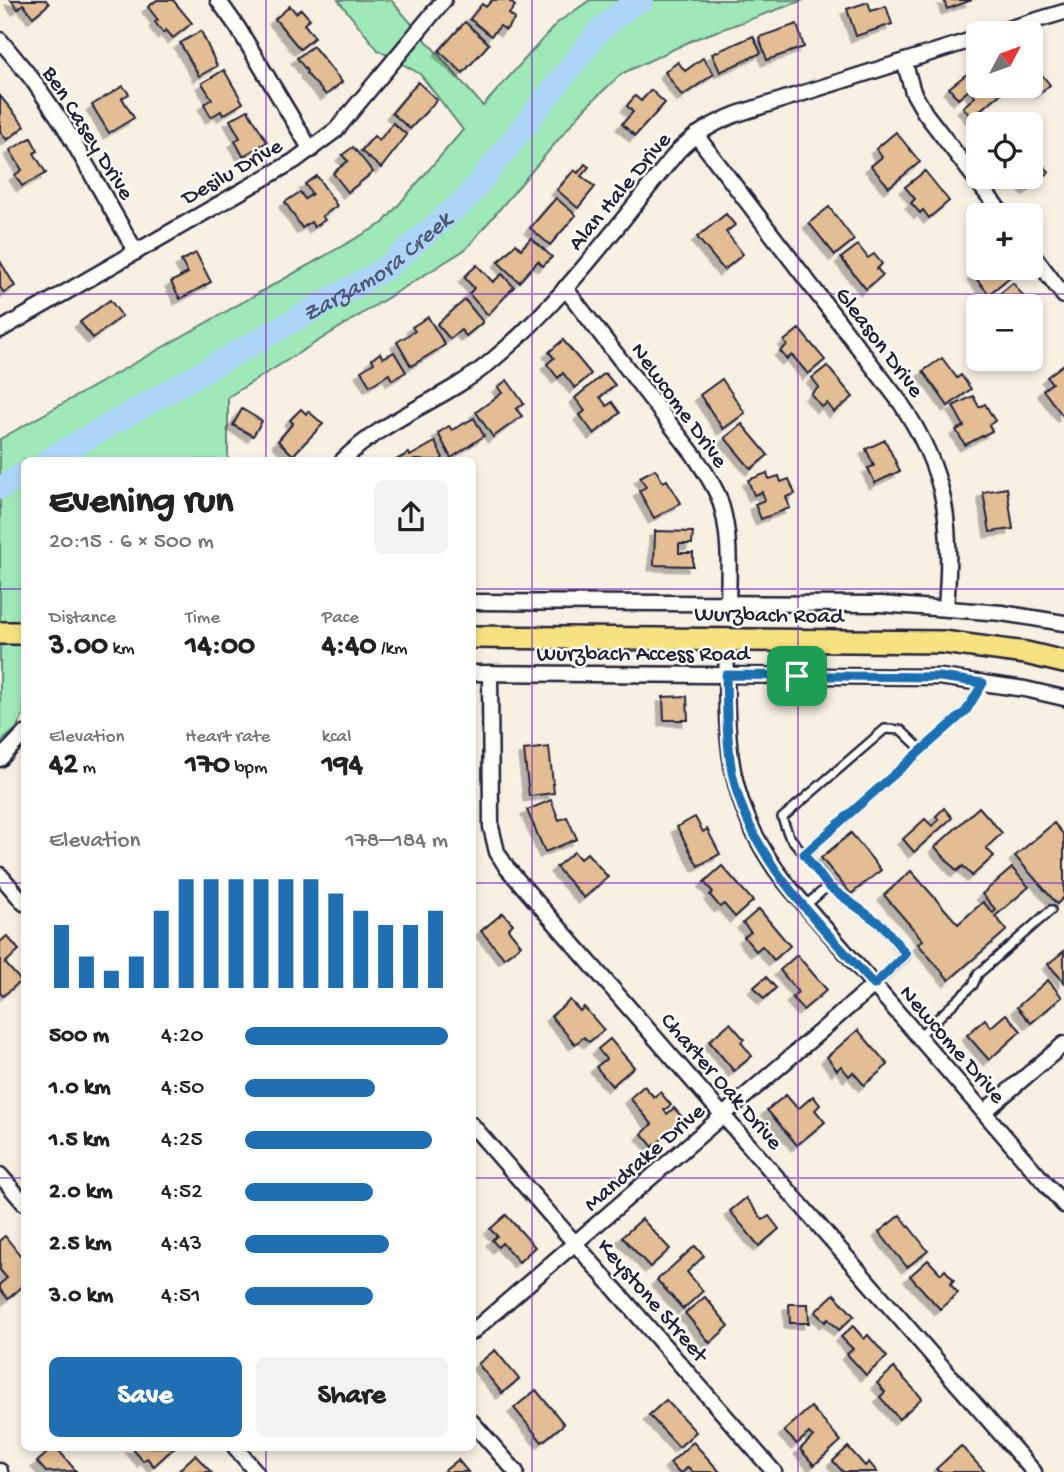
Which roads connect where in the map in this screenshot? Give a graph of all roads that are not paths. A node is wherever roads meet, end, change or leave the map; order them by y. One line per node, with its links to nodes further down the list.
1 (218, 0): 9 (street)
2 (444, 0): 9 (street, Desilu Drive)
3 (1064, 12): 4 (street)
4 (1034, 21)
5 (0, 40): 11 (street, Ben Casey Drive)
6 (966, 42): 7 (street, Alan Hale Drive)
7 (904, 61): 8 (street, Alan Hale Drive); 10 (street)
8 (696, 135): 13 (street, Alan Hale Drive); 19 (street, Gleason Drive)
9 (311, 150): 11 (street, Desilu Drive)
10 (994, 203)
11 (136, 251): 15 (street, Desilu Drive)
12 (1043, 268): 14 (street)
13 (565, 288): 16 (street, Alan Hale Drive); 18 (street, Newcome Drive)
14 (1064, 296)
15 (0, 330)
16 (346, 457)
17 (476, 602): 18 (street)
18 (728, 603): 19 (street)
19 (946, 607): 20 (street)
20 (1064, 623)
21 (0, 633): 22 (main road)
22 (21, 633)
23 (476, 638): 24 (main road, Wurzbach Road)
24 (727, 639): 25 (main road, Wurzbach Road); 28 (street, Newcome Drive)
25 (1064, 662)
26 (476, 673): 27 (street, Wurzbach Access Road)
27 (490, 673): 28 (street, Wurzbach Access Road); 44 (street, Charter Oak Drive)
28 (726, 675): 29 (street, Wurzbach Access Road); 38 (street, Newcome Drive)
29 (983, 683): 30 (street, Wurzbach Access Road); 32 (lane)
30 (1064, 698)
31 (21, 737): 33 (street)
32 (922, 750): 34 (lane); 34 (lane)
33 (0, 759)
34 (804, 854): 36 (lane)
35 (0, 875): 37 (street)
36 (828, 886): 38 (lane); 40 (lane)
37 (21, 900)
38 (806, 906): 40 (street, Newcome Drive)
39 (1051, 911): 41 (lane)
40 (874, 985): 41 (street, Newcome Drive); 44 (street, Mandrake Drive)
41 (918, 1037): 43 (street, Newcome Drive)
42 (1064, 1044): 43 (street)
43 (984, 1112): 48 (street, Newcome Drive)
44 (724, 1115): 49 (street, Mandrake Drive); 56 (street, Charter Oak Drive)
45 (476, 1130): 49 (street, Keystone Street)
46 (0, 1175): 47 (street)
47 (21, 1200)
48 (1064, 1205)
49 (576, 1244): 50 (street, Mandrake Drive); 55 (street, Keystone Street)
50 (476, 1329)
51 (476, 1427): 54 (street)
52 (238, 1451): 53 (street)
53 (256, 1472)
54 (516, 1472)
55 (774, 1472)
56 (1034, 1472)

